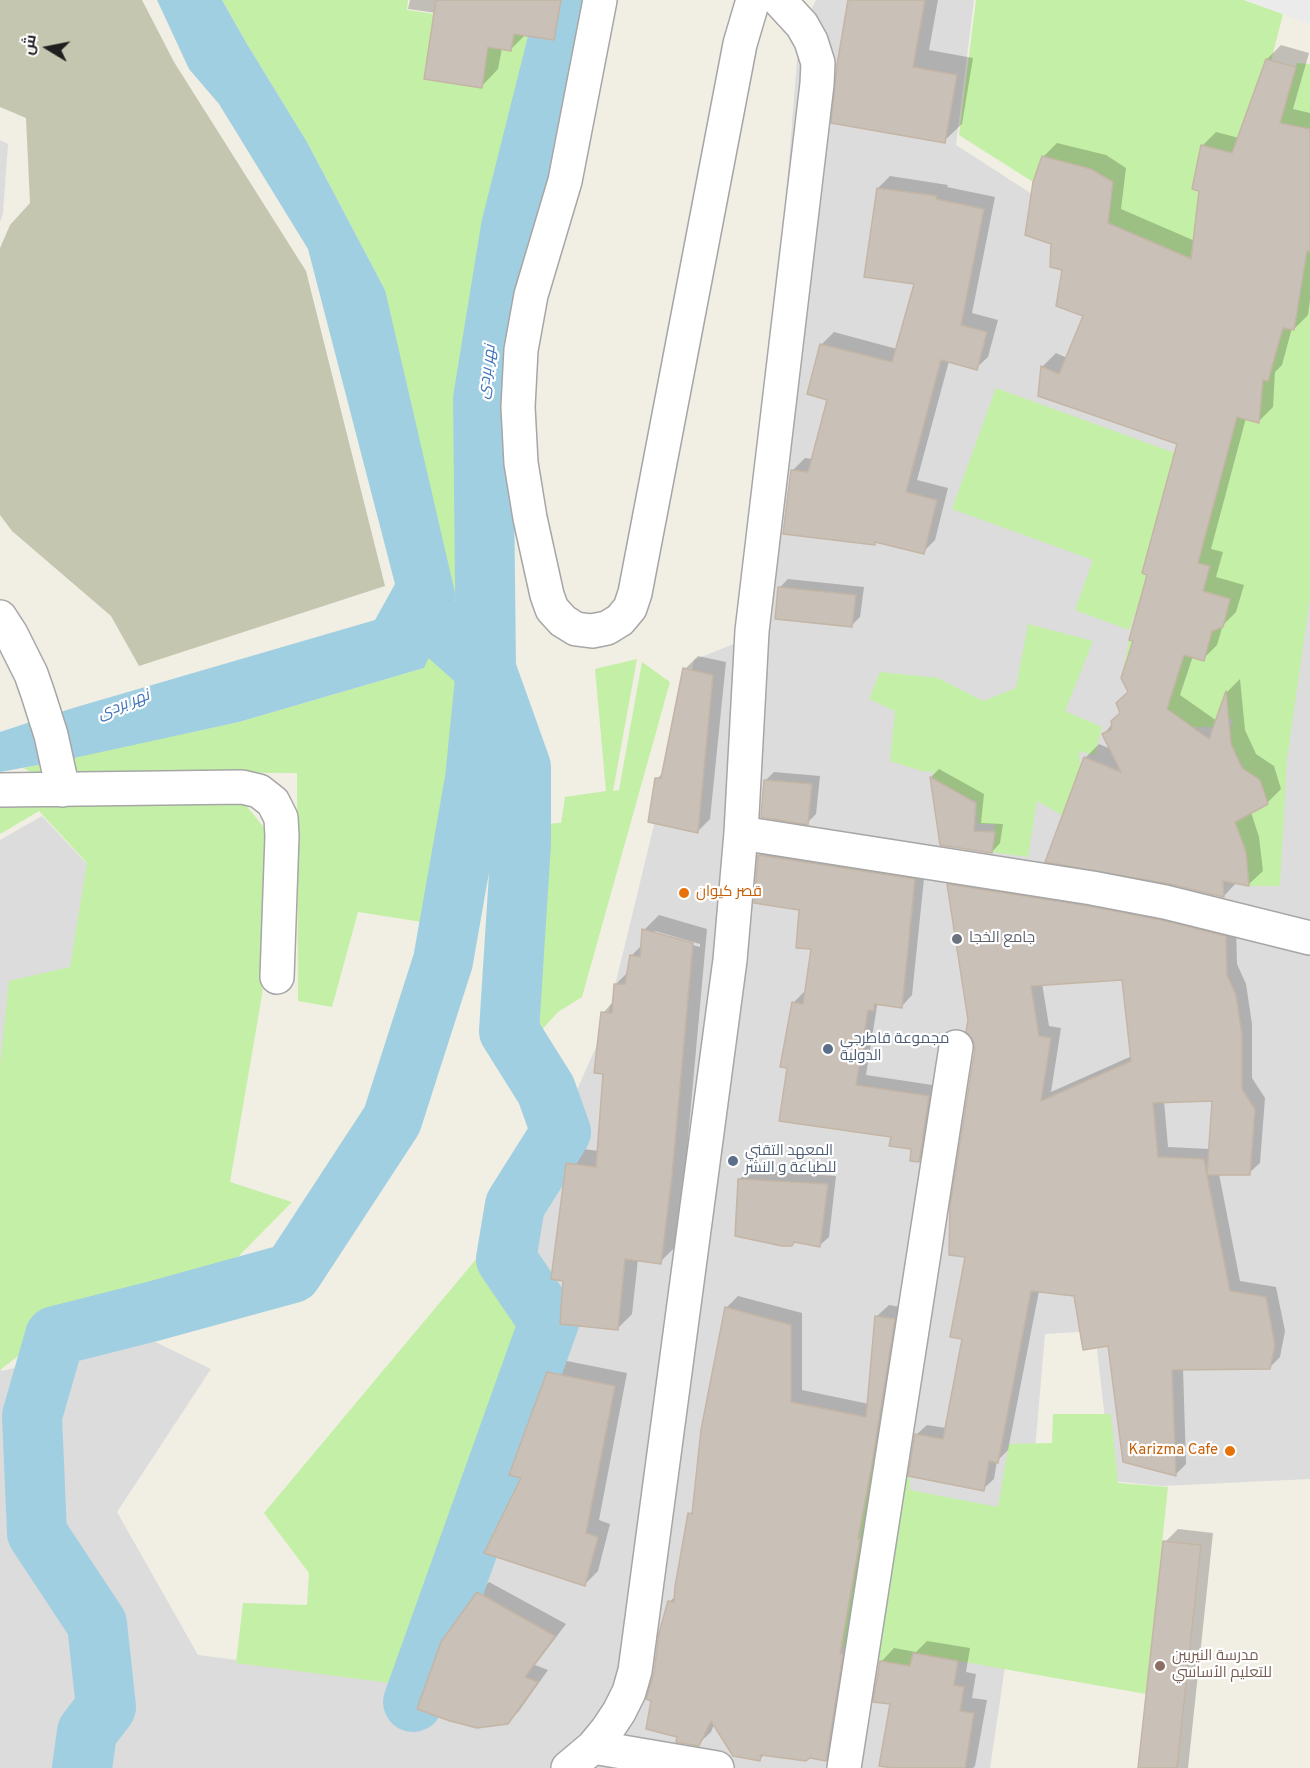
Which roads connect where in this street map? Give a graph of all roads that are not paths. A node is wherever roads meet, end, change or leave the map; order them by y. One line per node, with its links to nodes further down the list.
1 (600, 0): 2 (street)
2 (753, 0)
3 (779, 0): 7 (street)
4 (0, 617): 6 (street)
5 (0, 790): 6 (street)
6 (63, 790): 9 (street)
7 (741, 832): 8 (street); 11 (street)
8 (1310, 938)
9 (277, 977)
10 (956, 1047): 14 (street)
11 (593, 1747): 12 (street); 13 (street)
12 (568, 1768)
13 (717, 1768)
14 (844, 1768)

